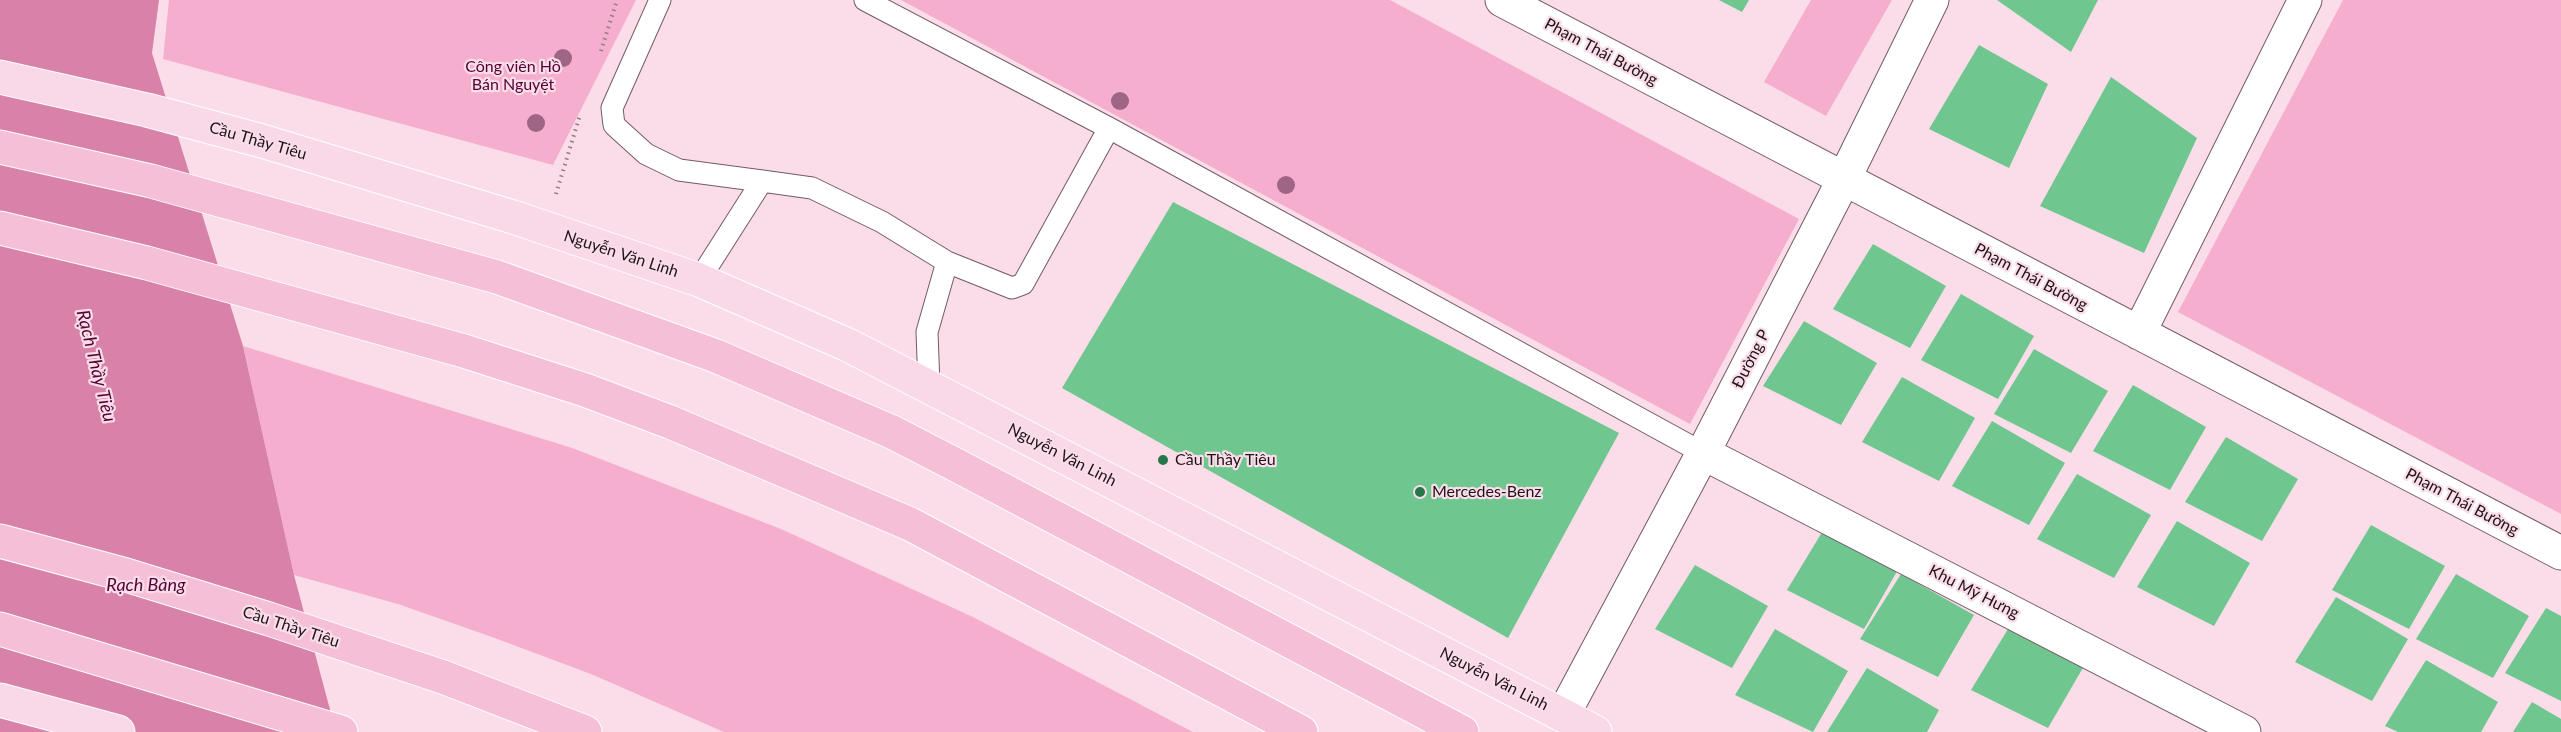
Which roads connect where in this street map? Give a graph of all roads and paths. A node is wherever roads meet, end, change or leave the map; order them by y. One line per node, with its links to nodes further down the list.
1 (660, 0): 10 (lane)
2 (865, 0): 7 (lane)
3 (1502, 0): 9 (street, Phạm Thái Bường)
4 (1932, 0): 9 (street, Đường P)
5 (2305, 0): 15 (street)
6 (0, 77): 11 (main road, Cầu Thầy Tiêu)
7 (1108, 128): 13 (lane); 17 (lane)
8 (0, 147): 27 (highway)
9 (1844, 179): 15 (street, Phạm Thái Bường); 17 (street, Đường P)
10 (762, 181): 13 (lane); 14 (lane)
11 (513, 217): 14 (main road, Nguyễn Văn Linh)
12 (0, 228): 26 (highway)
13 (947, 262): 16 (lane)
14 (699, 280): 16 (main road, Nguyễn Văn Linh)
15 (2139, 333): 19 (street, Phạm Thái Bường)
16 (928, 386): 22 (main road, Nguyễn Văn Linh)
17 (1703, 453): 22 (street, Đường P); 29 (street, Khu Mỹ Hưng)
18 (0, 541): 23 (highway, Cầu Thầy Tiêu)
19 (2561, 554)
20 (0, 629): 25 (highway)
21 (0, 700): 24 (main road)
22 (1558, 724): 28 (main road, Nguyễn Văn Linh)
23 (581, 730)
24 (118, 732)
25 (340, 732)
26 (1302, 732)
27 (1462, 732)
28 (1595, 732)
29 (2244, 732)

